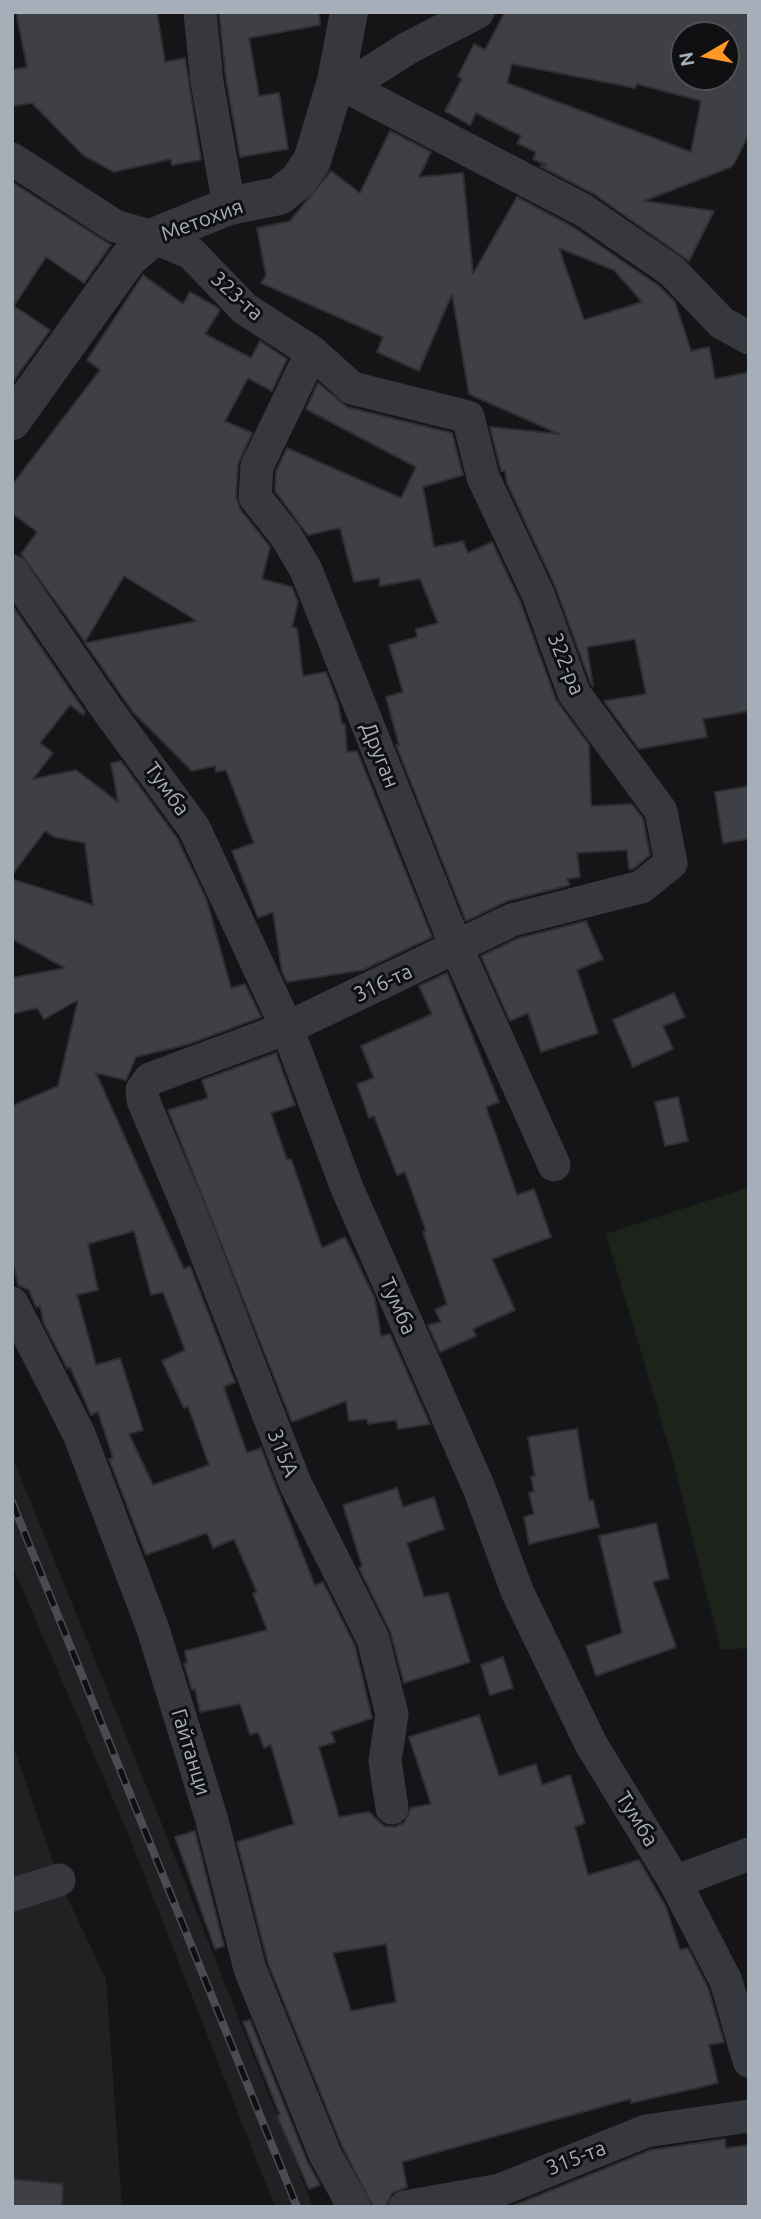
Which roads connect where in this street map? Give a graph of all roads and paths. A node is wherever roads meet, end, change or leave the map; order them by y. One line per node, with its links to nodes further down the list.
1 (200, 12): 6 (street)
2 (349, 12): 4 (street, Метохия)
3 (478, 12): 4 (street)
4 (342, 84): 6 (street, Метохия); 8 (street)
5 (12, 159): 7 (street, 323-та)
6 (229, 206): 7 (street, Метохия)
7 (153, 237): 9 (street, 323-та); 11 (street, Метохия)
8 (749, 338)
9 (312, 352): 10 (street, 323-та); 14 (street, Друган)
10 (468, 417): 13 (street, 322-ра)
11 (12, 421)
12 (12, 571): 15 (street, Тумба)
13 (641, 887): 14 (street, 316-та)
14 (457, 949): 15 (street, 316-та); 17 (street, Друган)
15 (287, 1028): 16 (street, 316-та); 22 (street, Тумба)
16 (143, 1100): 19 (street, 315А)
17 (554, 1165)
18 (12, 1303): 26 (street, Гайтанци)
19 (393, 1808)
20 (749, 1854): 22 (street)
21 (60, 1880): 23 (street)
22 (676, 1882): 24 (street, Тумба)
23 (12, 1895)
24 (749, 2061)
25 (749, 2116): 27 (street, 315-та)
26 (354, 2207)
27 (405, 2207)

